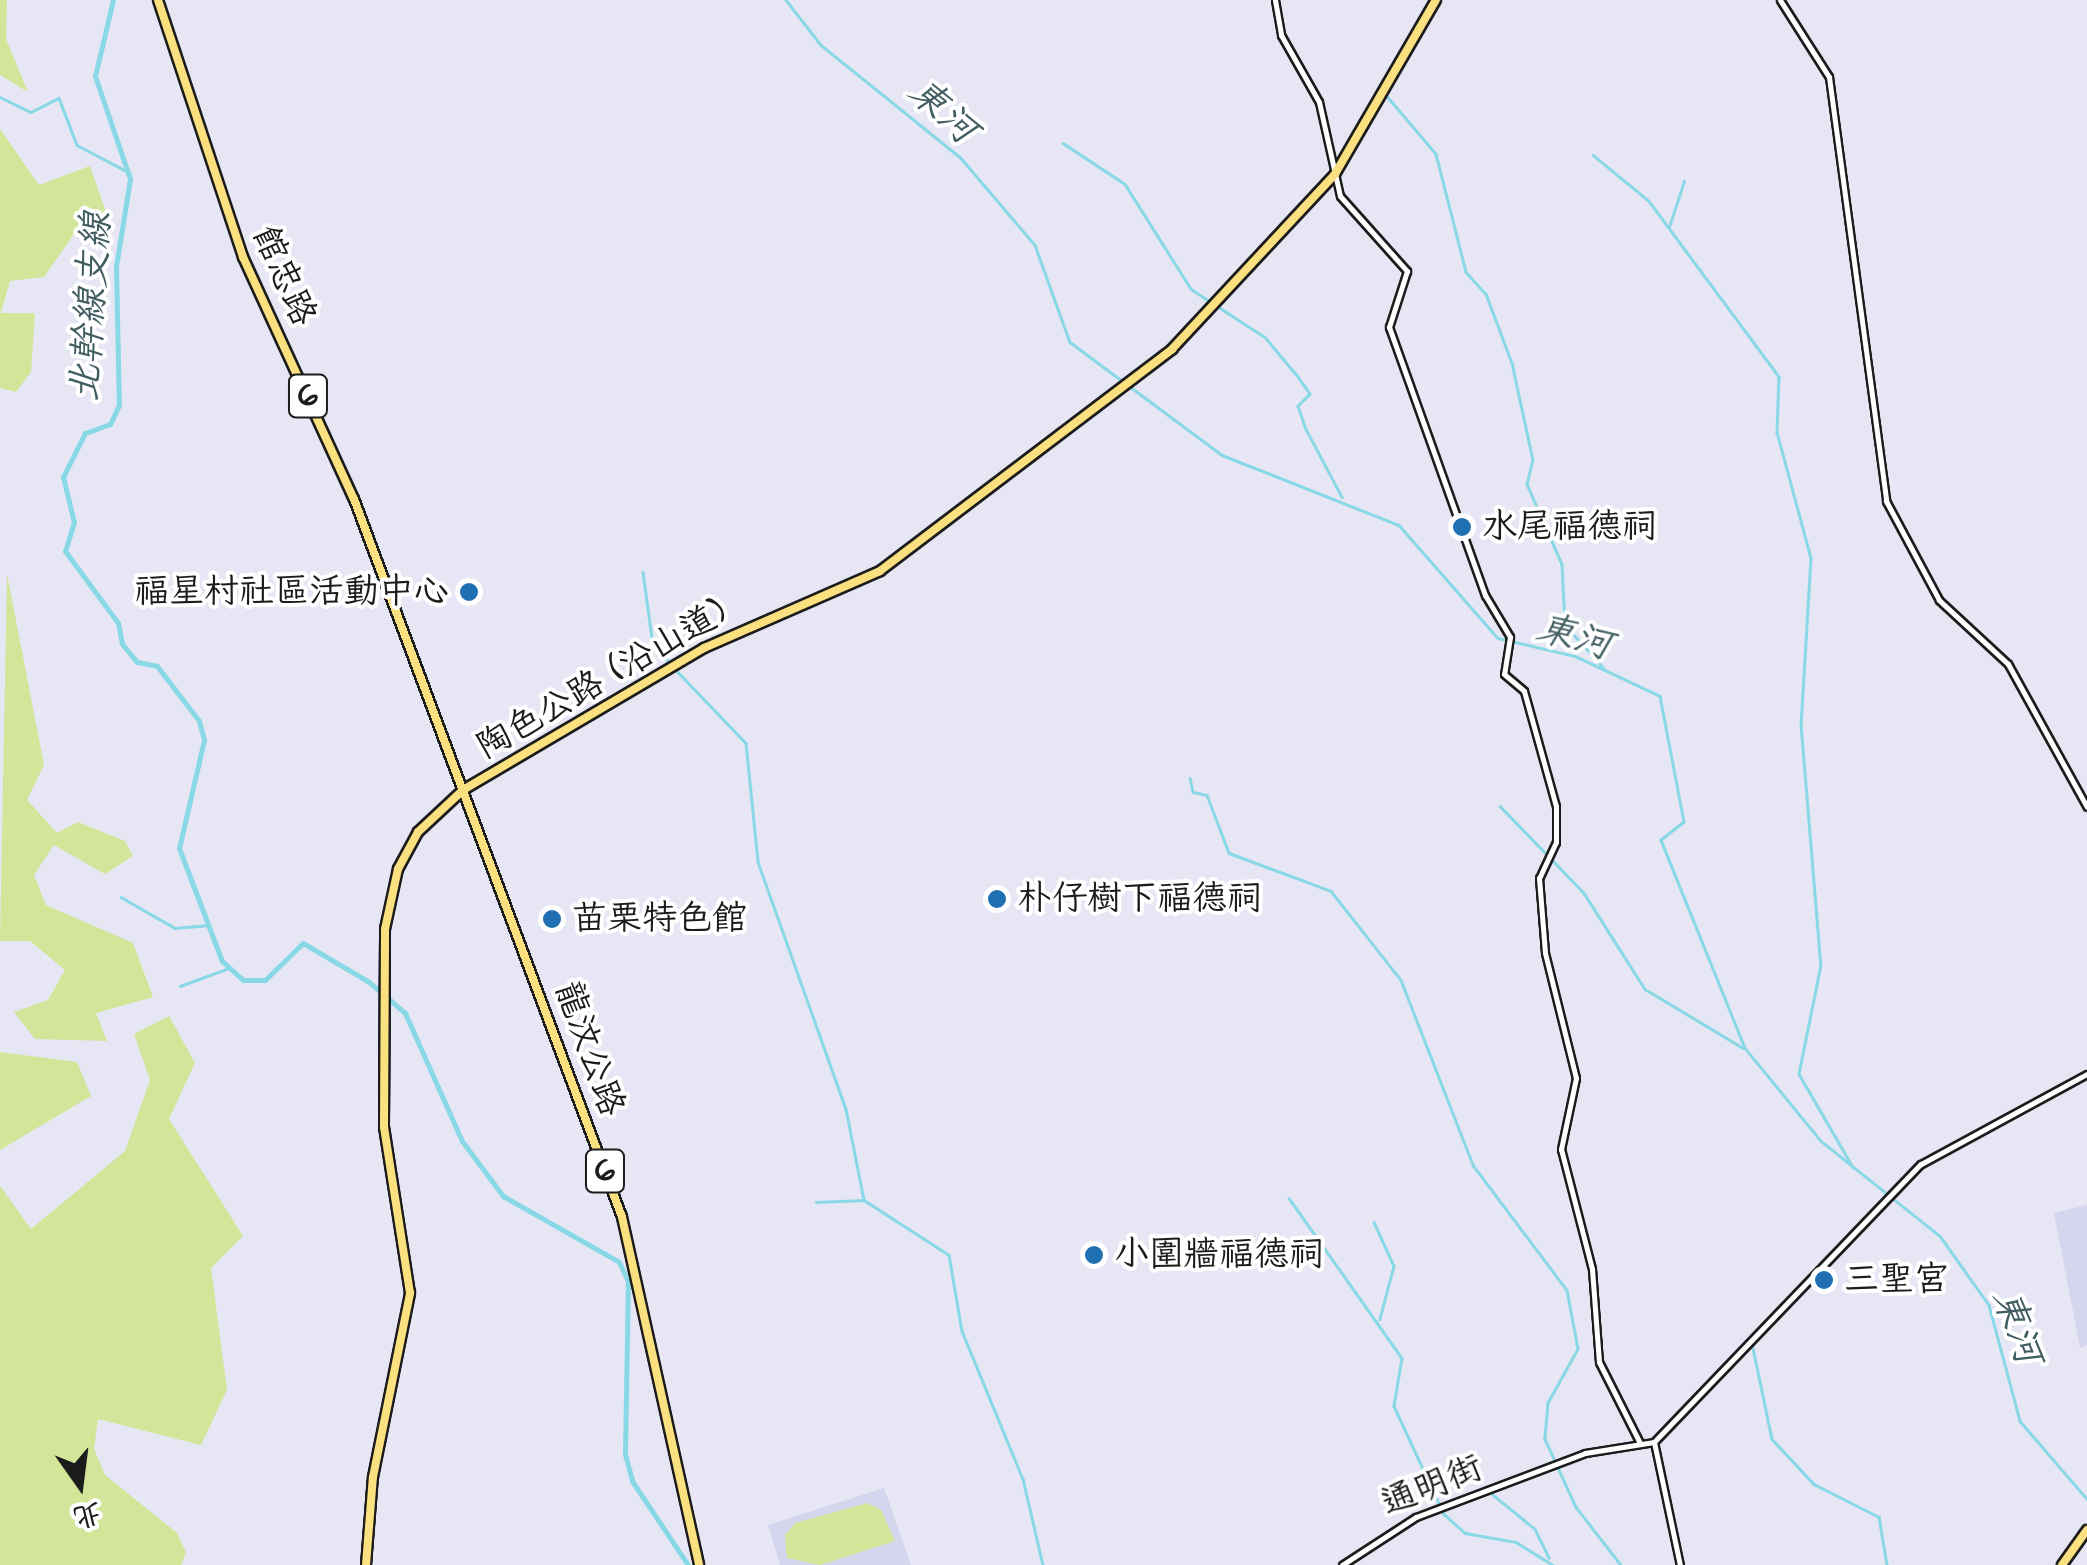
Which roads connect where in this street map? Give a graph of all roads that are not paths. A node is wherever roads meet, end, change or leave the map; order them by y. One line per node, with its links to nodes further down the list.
1 (158, 0): 6 (main road, 館忠路 / 6)
2 (1275, 0): 5 (street)
3 (1436, 0): 5 (main road, 陶色公路 (沿山道))
4 (1780, 0): 7 (street)
5 (1334, 174): 6 (main road, 陶色公路 (沿山道)); 10 (street)
6 (463, 790): 12 (main road, 陶色公路 (沿山道)); 13 (main road, 龍汶公路 / 6)
7 (2087, 807)
8 (2087, 1074): 9 (street)
9 (1654, 1442): 10 (street, 通明街); 15 (street)
10 (1640, 1443): 14 (street, 通明街)
11 (2087, 1530): 16 (main road)
12 (366, 1565)
13 (699, 1565)
14 (1342, 1565)
15 (1680, 1565)
16 (2062, 1565)

